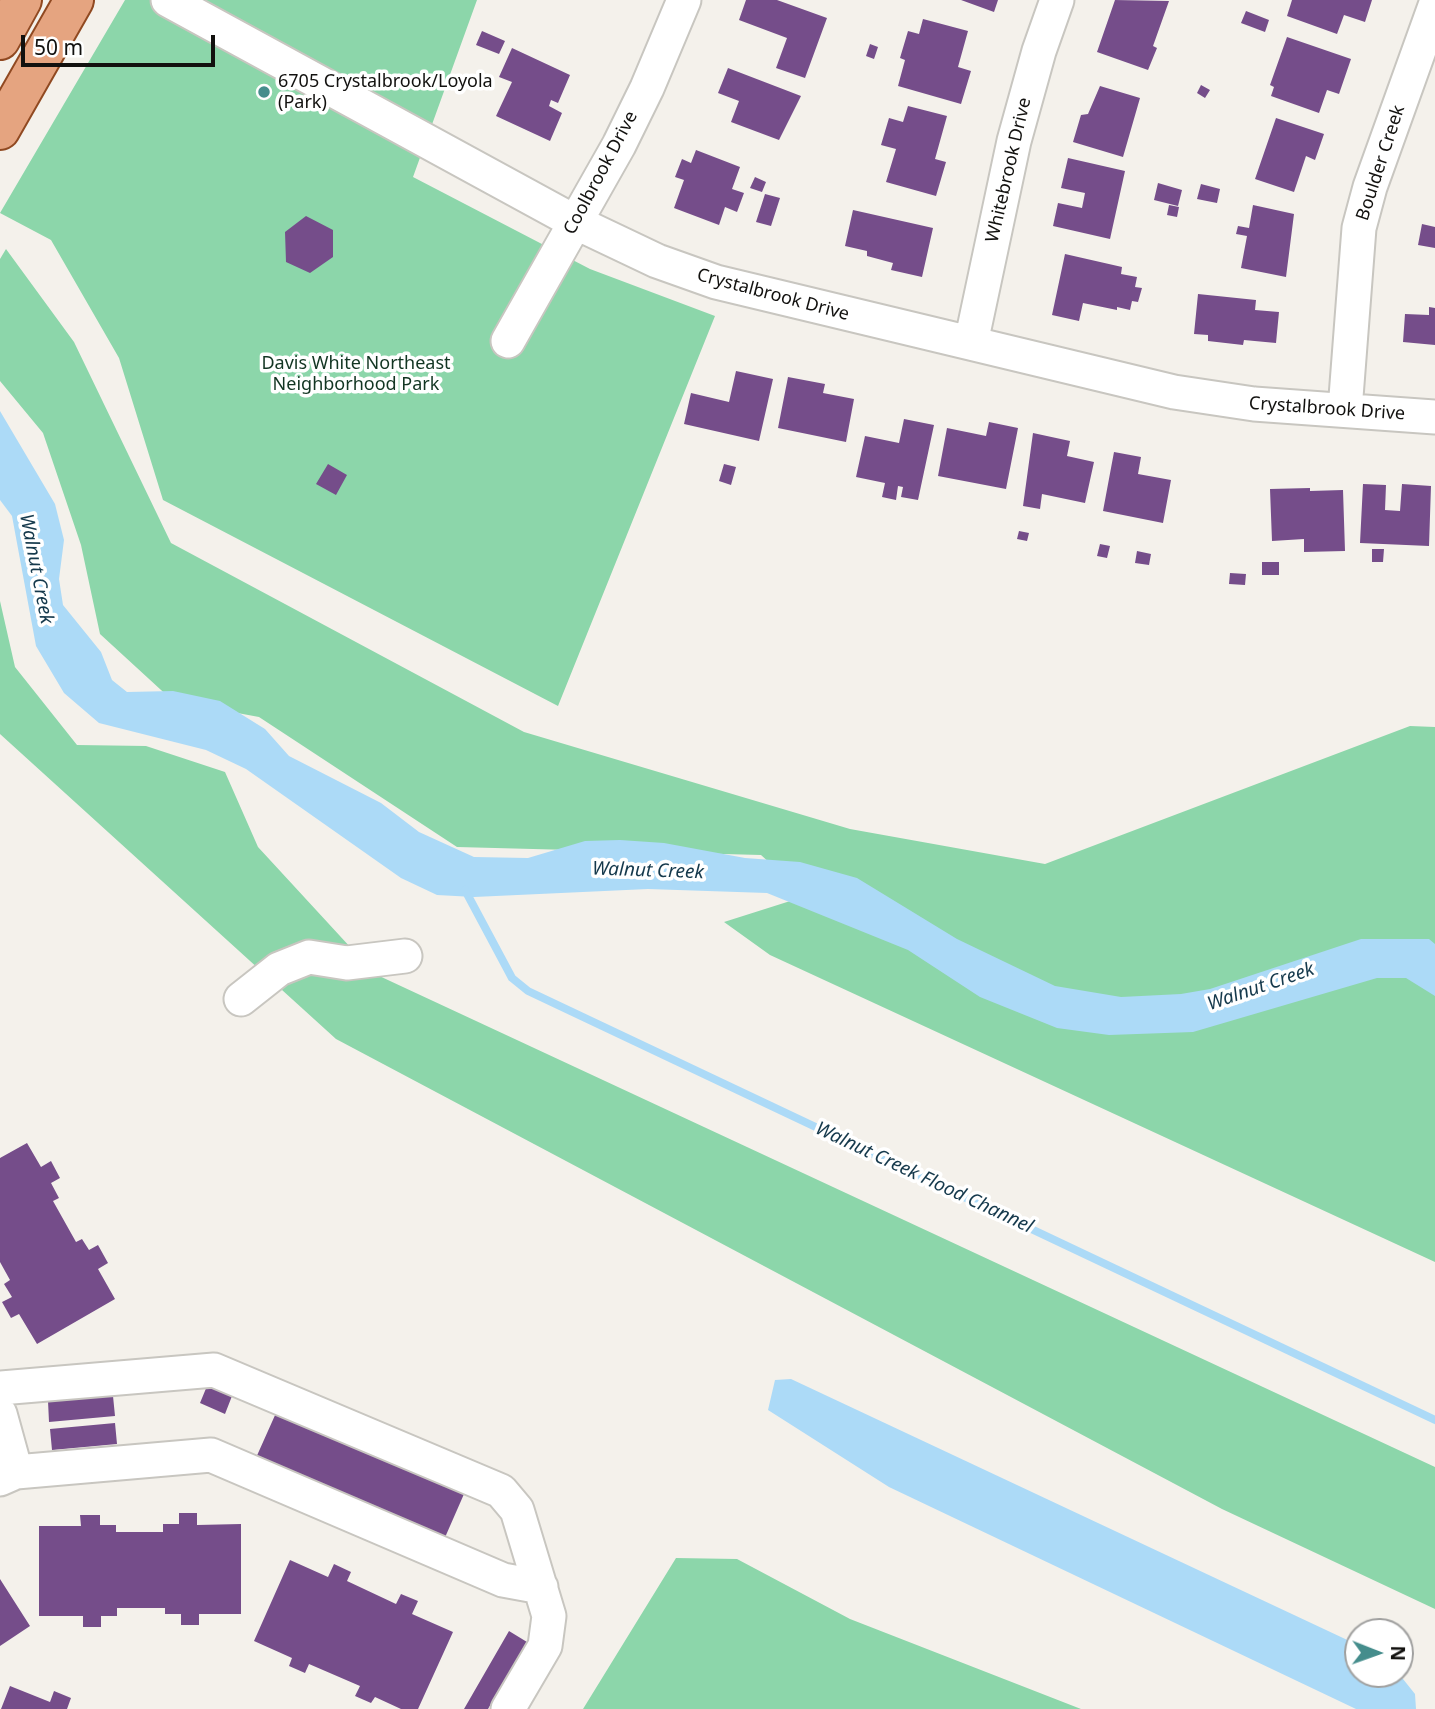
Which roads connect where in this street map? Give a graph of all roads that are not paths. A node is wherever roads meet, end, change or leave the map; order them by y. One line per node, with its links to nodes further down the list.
1 (22, 0): 7 (main road)
2 (74, 0): 8 (main road)
3 (168, 0): 9 (street, Crystalbrook Drive)
4 (684, 0): 9 (street, Coolbrook Drive)
5 (1057, 0): 11 (street, Whitebrook Drive)
6 (1435, 6): 12 (street, Boulder Creek)
7 (0, 40)
8 (0, 130)
9 (575, 222): 10 (street, Coolbrook Drive); 11 (street, Crystalbrook Drive)
10 (509, 341)
11 (971, 343): 12 (street, Crystalbrook Drive)
12 (1345, 410): 13 (street, Crystalbrook Drive)
13 (1435, 417)
14 (405, 956): 15 (street)
15 (241, 999)
16 (0, 1388): 19 (street)
17 (0, 1413): 18 (street)
18 (8, 1476): 19 (street)
19 (541, 1587): 20 (street)
20 (508, 1709)

